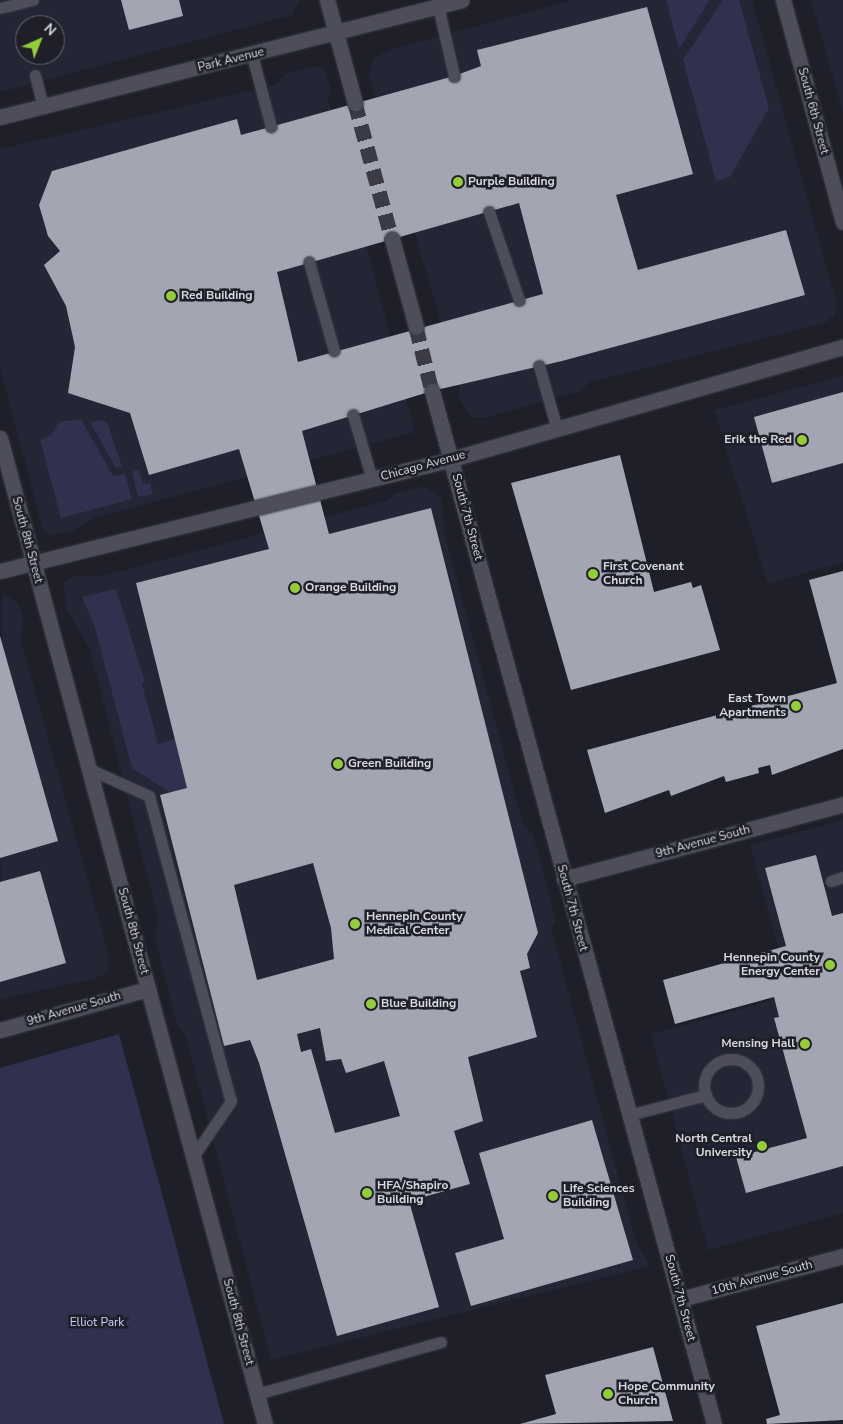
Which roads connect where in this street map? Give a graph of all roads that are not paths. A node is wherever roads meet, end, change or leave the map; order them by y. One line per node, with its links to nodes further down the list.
1 (33, 0): 6 (lane)
2 (327, 0): 7 (main road)
3 (461, 0): 5 (main road, Park Avenue)
4 (783, 0): 16 (main road, South 6th Street)
5 (438, 6): 7 (main road, Park Avenue); 10 (lane)
6 (0, 8)
7 (336, 34): 8 (main road, Park Avenue); 11 (main road)
8 (252, 55): 12 (main road, Park Avenue); 14 (lane)
9 (35, 75): 12 (lane)
10 (454, 76)
11 (355, 103)
12 (43, 107): 13 (main road, Park Avenue)
13 (0, 117)
14 (271, 127)
15 (489, 212): 19 (lane)
16 (843, 222)
17 (392, 239): 20 (main road)
18 (309, 262): 22 (lane)
19 (519, 300)
20 (416, 327)
21 (843, 346): 26 (main road, Chicago Avenue)
22 (334, 351)
23 (539, 366): 26 (lane)
24 (432, 391): 28 (main road, South 7th Street)
25 (353, 415): 29 (lane)
26 (557, 429): 28 (main road, Chicago Avenue)
27 (0, 438): 30 (main road, South 8th Street)
28 (452, 459): 29 (main road, Chicago Avenue); 35 (main road, South 7th Street)
29 (372, 479): 30 (main road, Chicago Avenue)
30 (34, 564): 31 (main road, Chicago Avenue); 32 (main road, South 8th Street)
31 (0, 570)
32 (89, 768): 37 (main road, South 8th Street); 41 (lane)
33 (843, 804): 35 (main road, 9th Avenue South)
34 (843, 877): 36 (lane)
35 (564, 879): 40 (main road, South 7th Street)
36 (831, 881)
37 (148, 989): 38 (main road, 9th Avenue South); 41 (main road, South 8th Street)
38 (0, 1030)
39 (706, 1095): 39 (lane); 40 (lane)
40 (629, 1115): 43 (main road, South 7th Street)
41 (193, 1157): 45 (main road, South 8th Street)
42 (843, 1256): 43 (main road, 10th Avenue South)
43 (680, 1299): 47 (main road, South 7th Street)
44 (441, 1342): 45 (lane)
45 (257, 1394): 46 (main road, South 8th Street)
46 (265, 1424)
47 (714, 1424)

